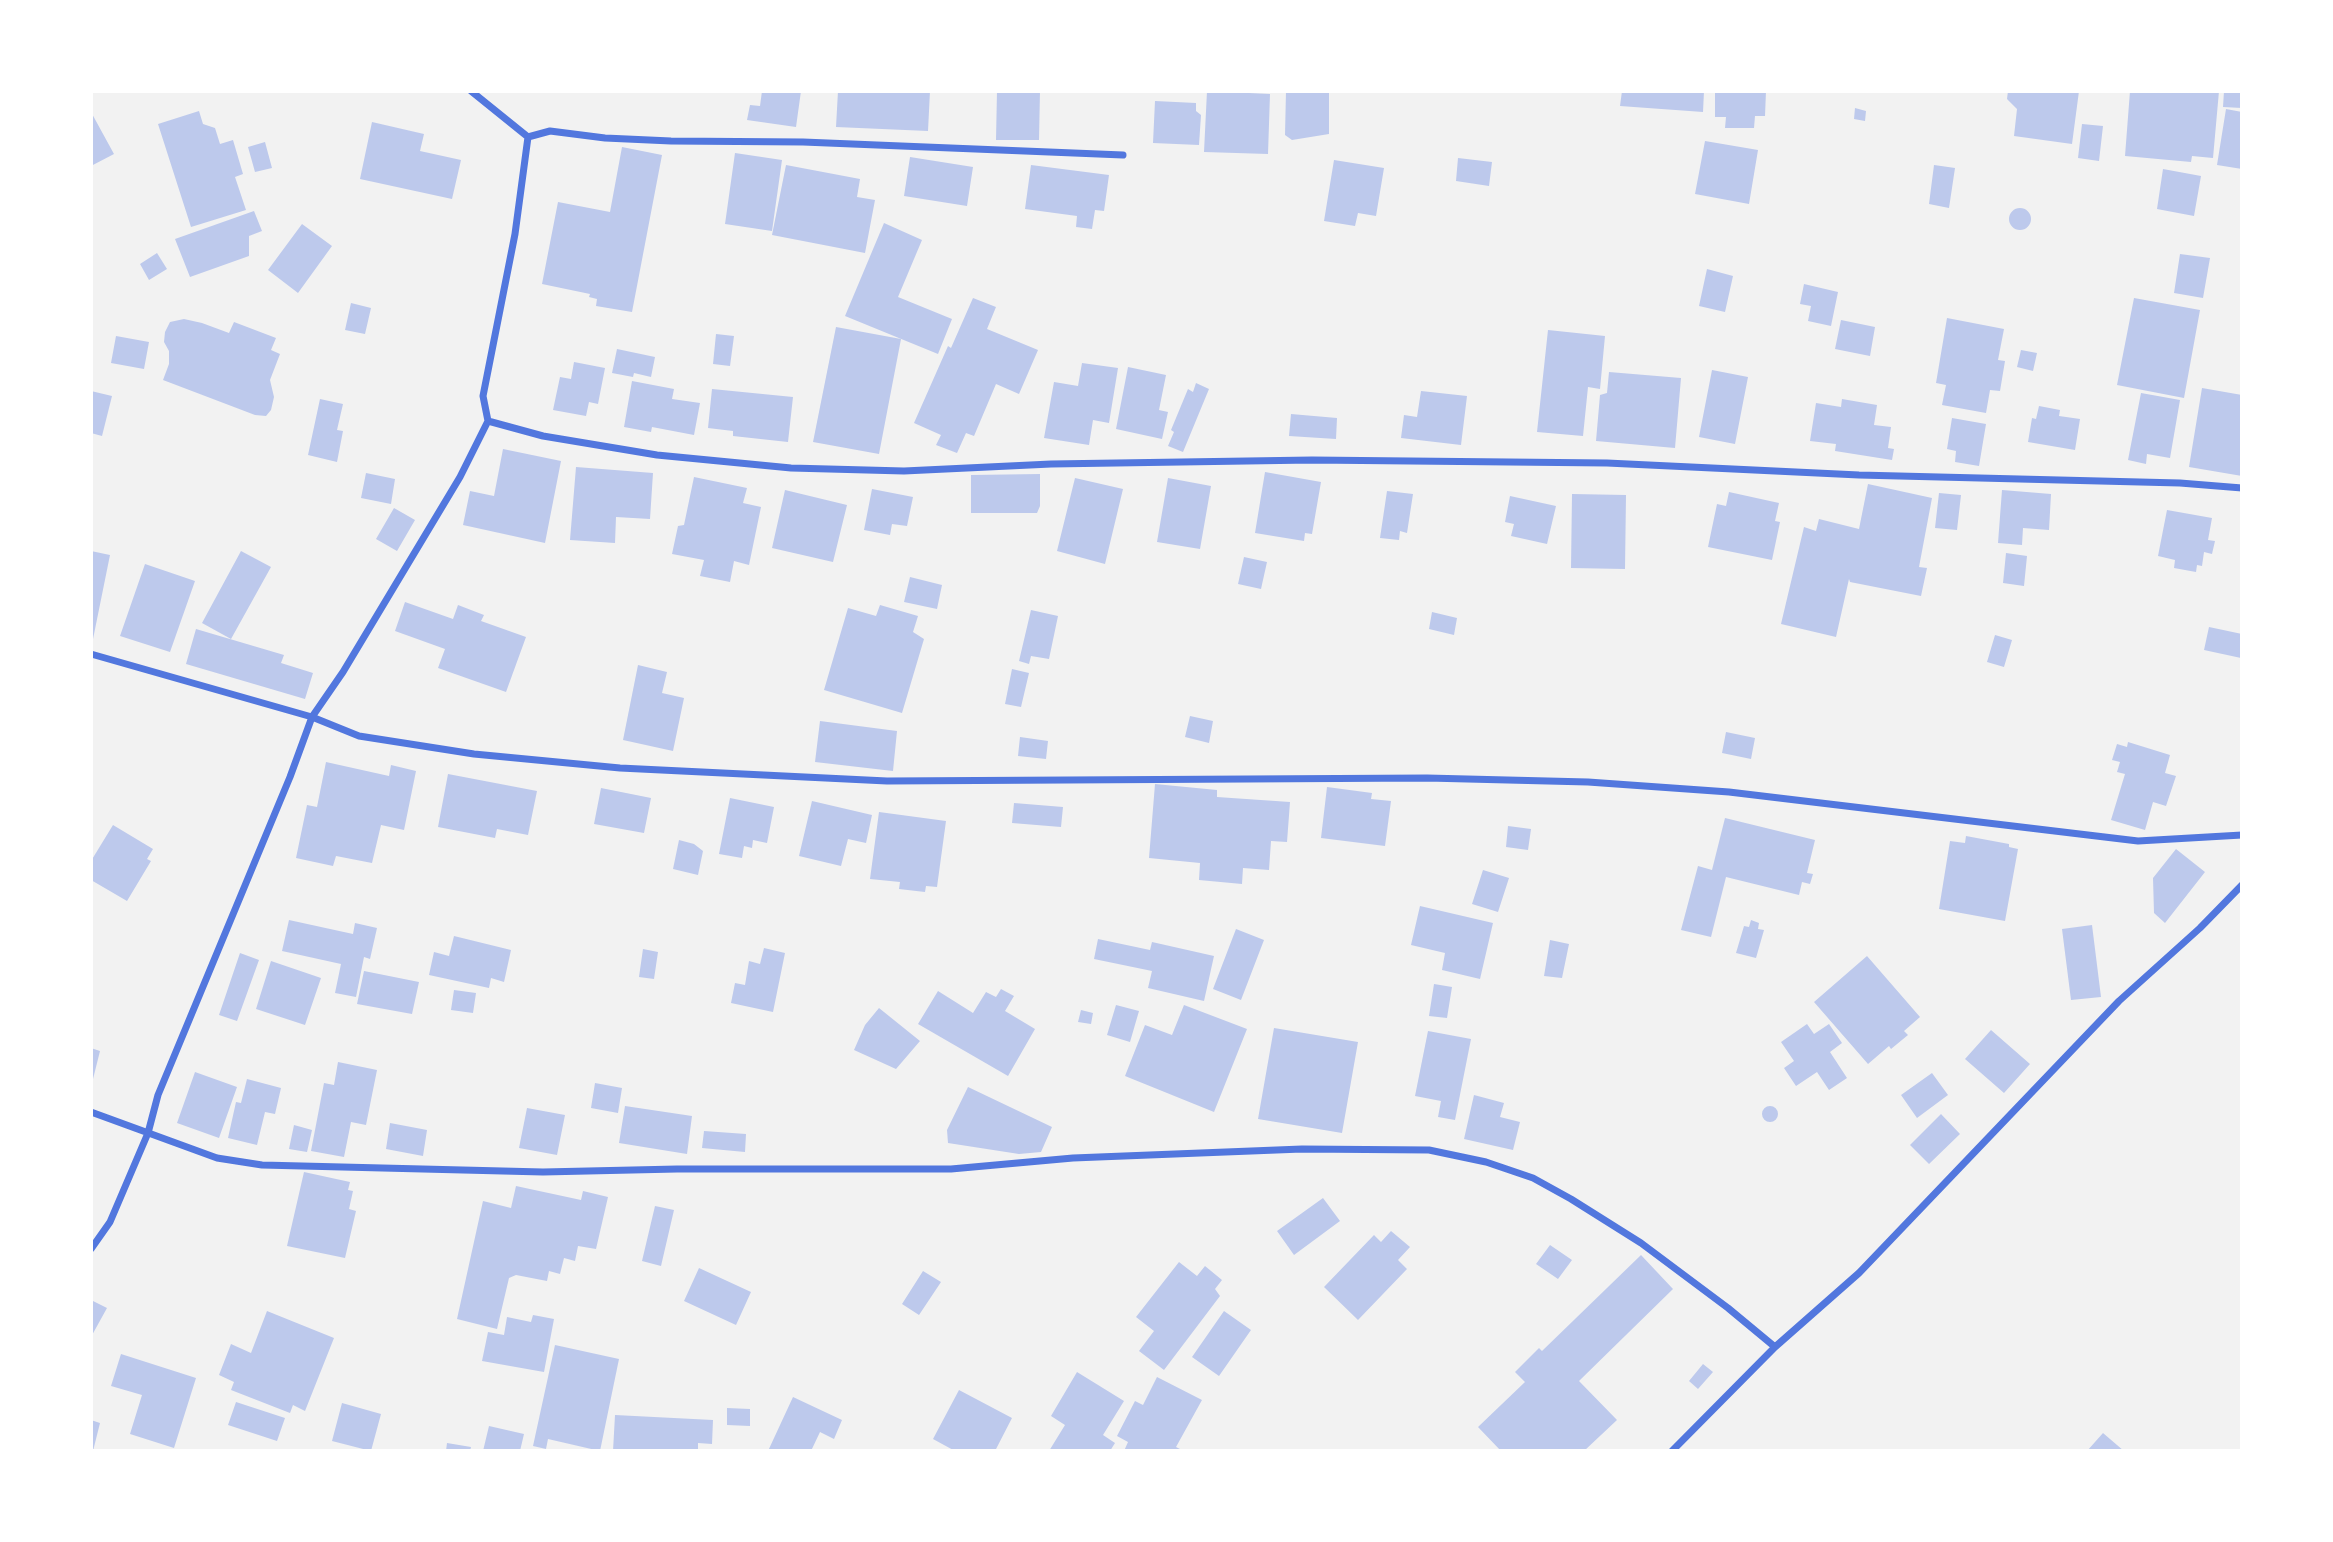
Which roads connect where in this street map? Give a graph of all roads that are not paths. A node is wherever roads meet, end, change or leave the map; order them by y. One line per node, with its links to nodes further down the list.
1 (471, 91): 2 (street)
2 (528, 136): 3 (street); 4 (street)
3 (1123, 155)
4 (488, 421): 5 (street); 7 (street)
5 (2242, 488)
6 (91, 654): 7 (street)
7 (312, 717): 8 (street); 11 (street)
8 (2242, 835)
9 (2242, 885): 13 (street)
10 (91, 1112): 11 (street)
11 (148, 1133): 12 (street); 13 (street)
12 (91, 1249)
13 (1775, 1347): 14 (street)
14 (1672, 1451)

